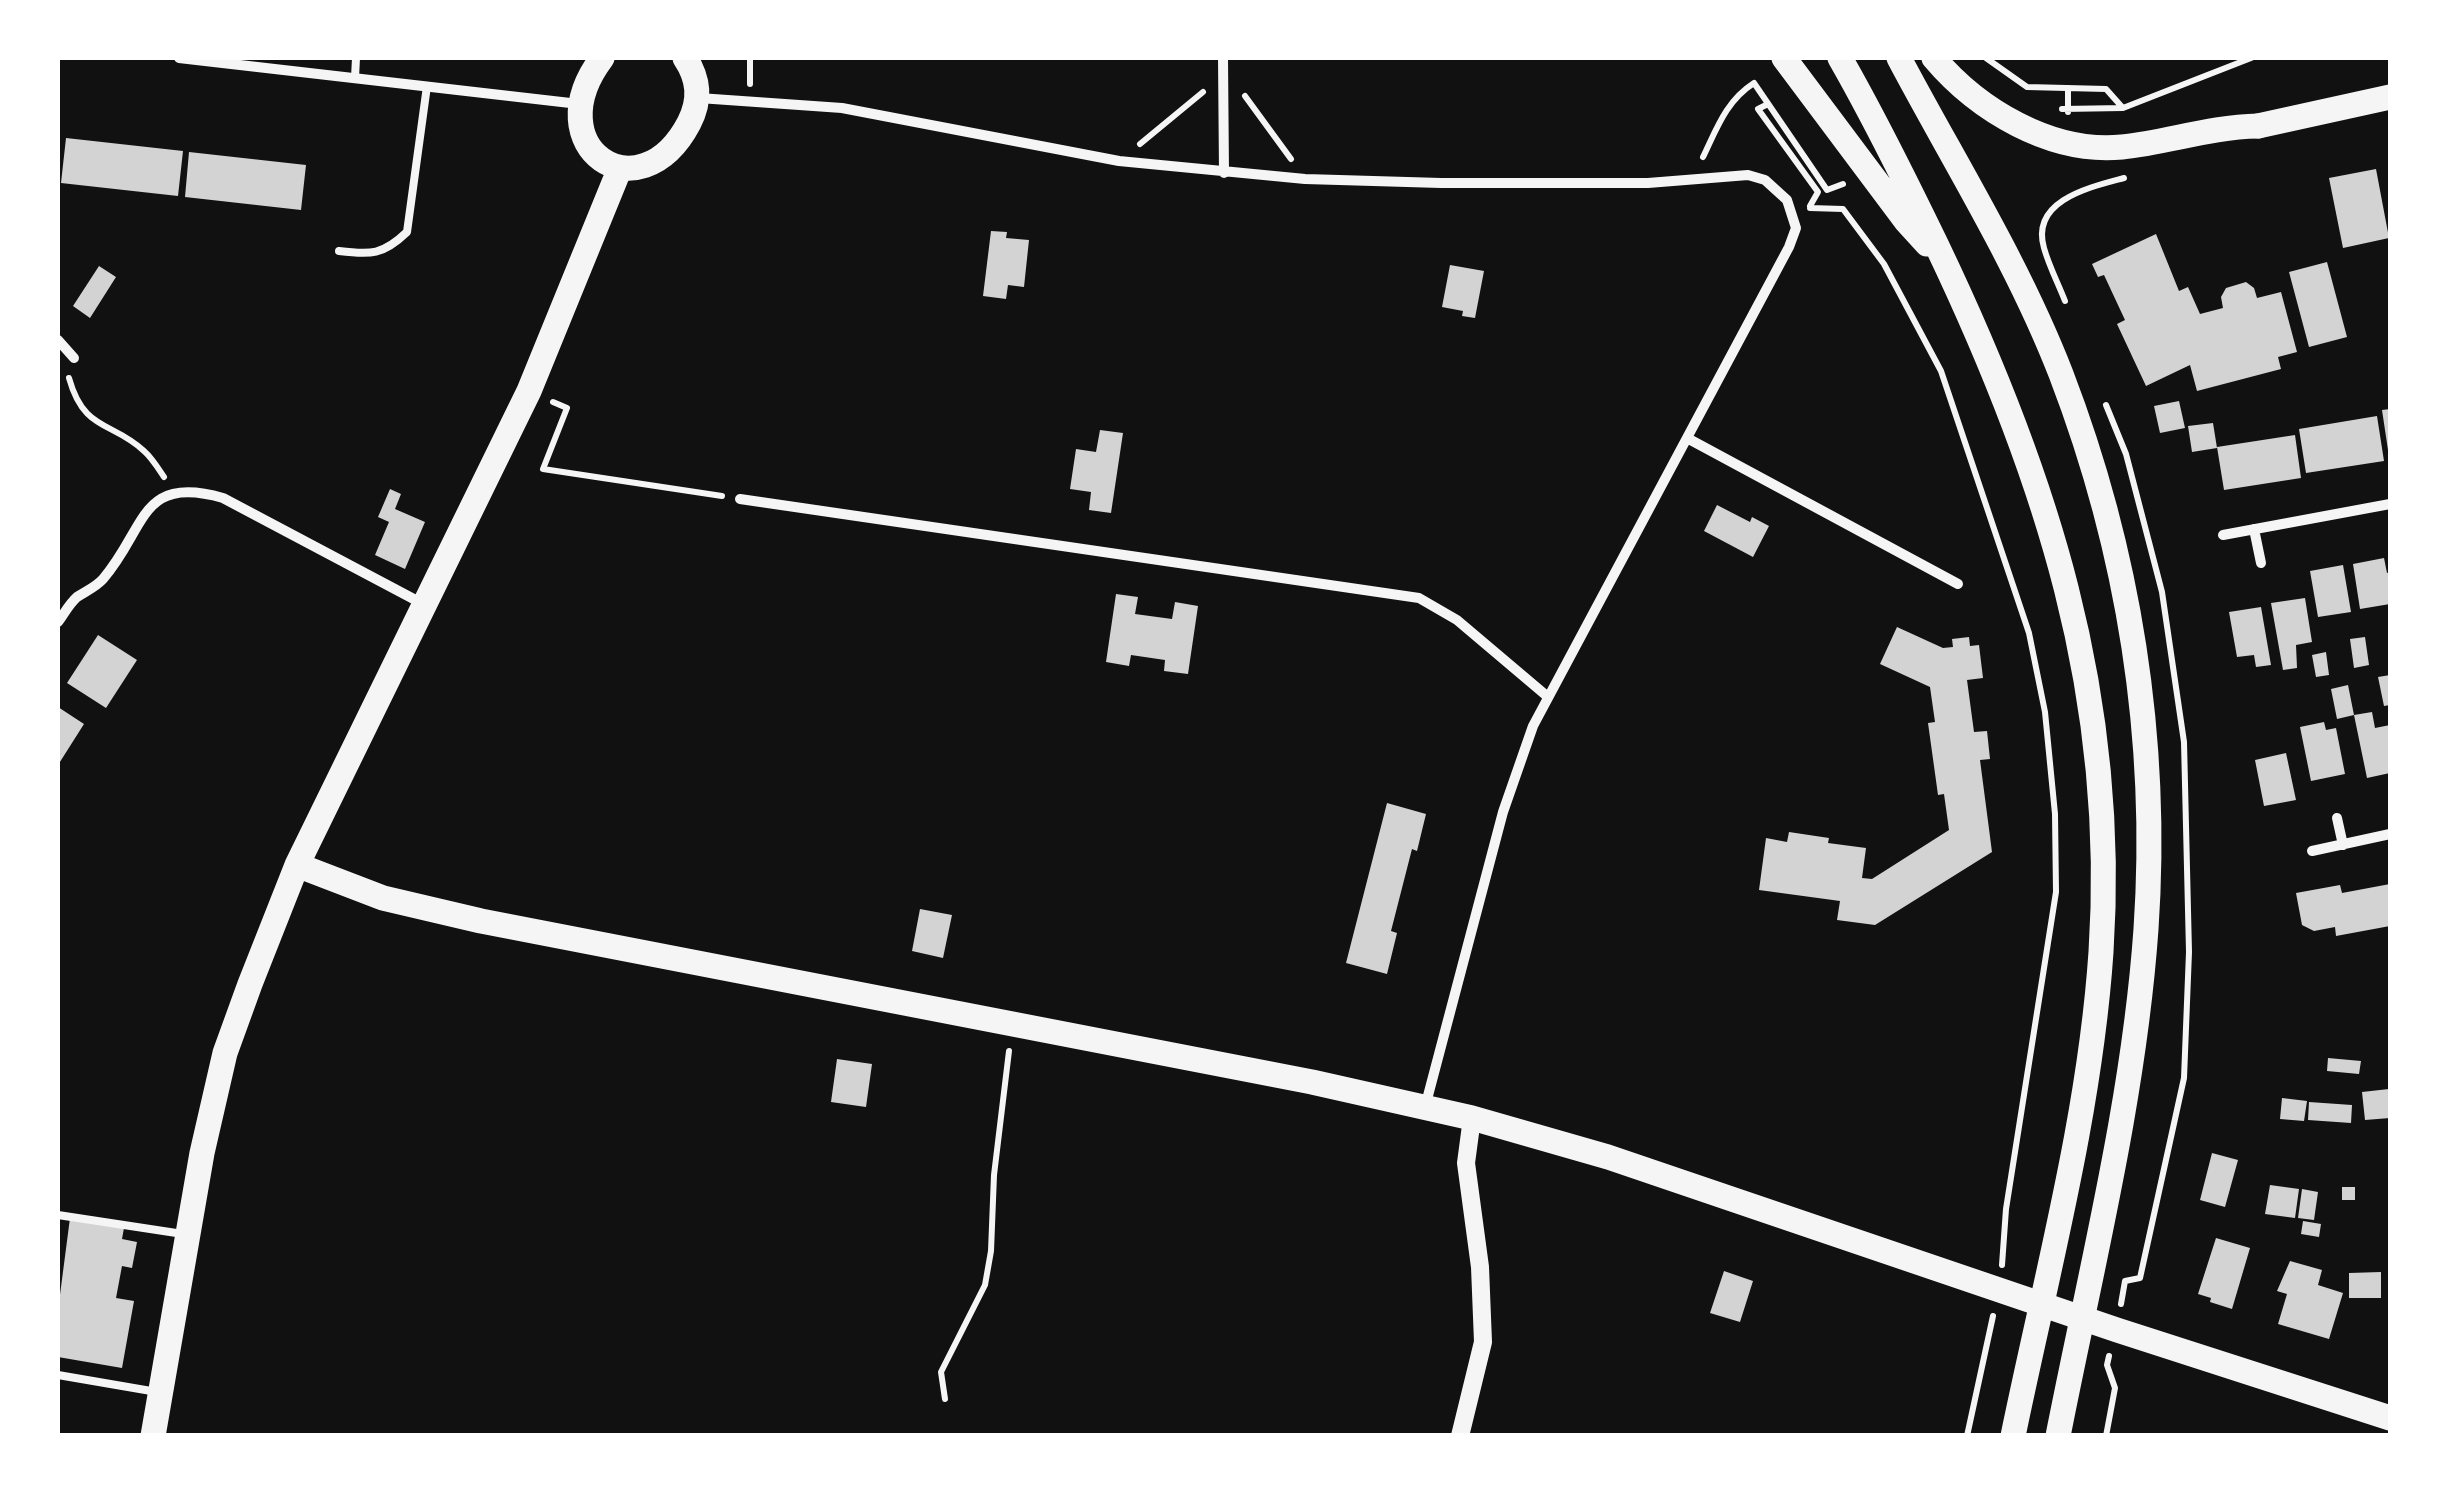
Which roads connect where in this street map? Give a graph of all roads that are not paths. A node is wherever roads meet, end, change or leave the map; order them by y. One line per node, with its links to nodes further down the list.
1 (179, 58): 10 (street)
2 (356, 58): 10 (lane)
3 (602, 58): 14 (main road)
4 (685, 58): 13 (main road)
5 (1784, 58): 18 (main road)
6 (1840, 58): 18 (main road)
7 (1899, 58): 47 (main road)
8 (1934, 58): 12 (main road)
9 (1223, 67): 16 (street)
10 (355, 78): 11 (street)
11 (427, 86): 14 (street); 17 (lane)
12 (2390, 97)
13 (698, 98): 15 (main road); 16 (street)
14 (579, 104): 15 (main road)
15 (620, 168): 28 (main road)
16 (1224, 173): 21 (street)
17 (338, 251)
18 (1944, 262): 46 (main road)
19 (58, 340): 20 (street)
20 (74, 358)
21 (1687, 438): 27 (street); 30 (street)
22 (740, 499): 30 (street)
23 (2390, 504): 24 (street)
24 (2254, 529): 25 (street); 26 (street)
25 (2223, 535)
26 (2261, 562)
27 (1958, 584)
28 (426, 605): 29 (street); 35 (main road)
29 (58, 622)
30 (1548, 696): 36 (street)
31 (2337, 818): 33 (street)
32 (2390, 834): 33 (street)
33 (2342, 844): 34 (street)
34 (2312, 851)
35 (296, 865): 36 (main road); 40 (main road)
36 (1425, 1107): 37 (main road)
37 (1472, 1118): 43 (main road); 45 (street)
38 (58, 1215): 39 (lane); 40 (lane)
39 (58, 1226)
40 (188, 1235): 42 (main road)
41 (58, 1375): 42 (lane)
42 (161, 1393): 44 (main road)
43 (2390, 1418)
44 (154, 1436)
45 (1460, 1436)
46 (2013, 1436)
47 (2058, 1436)

